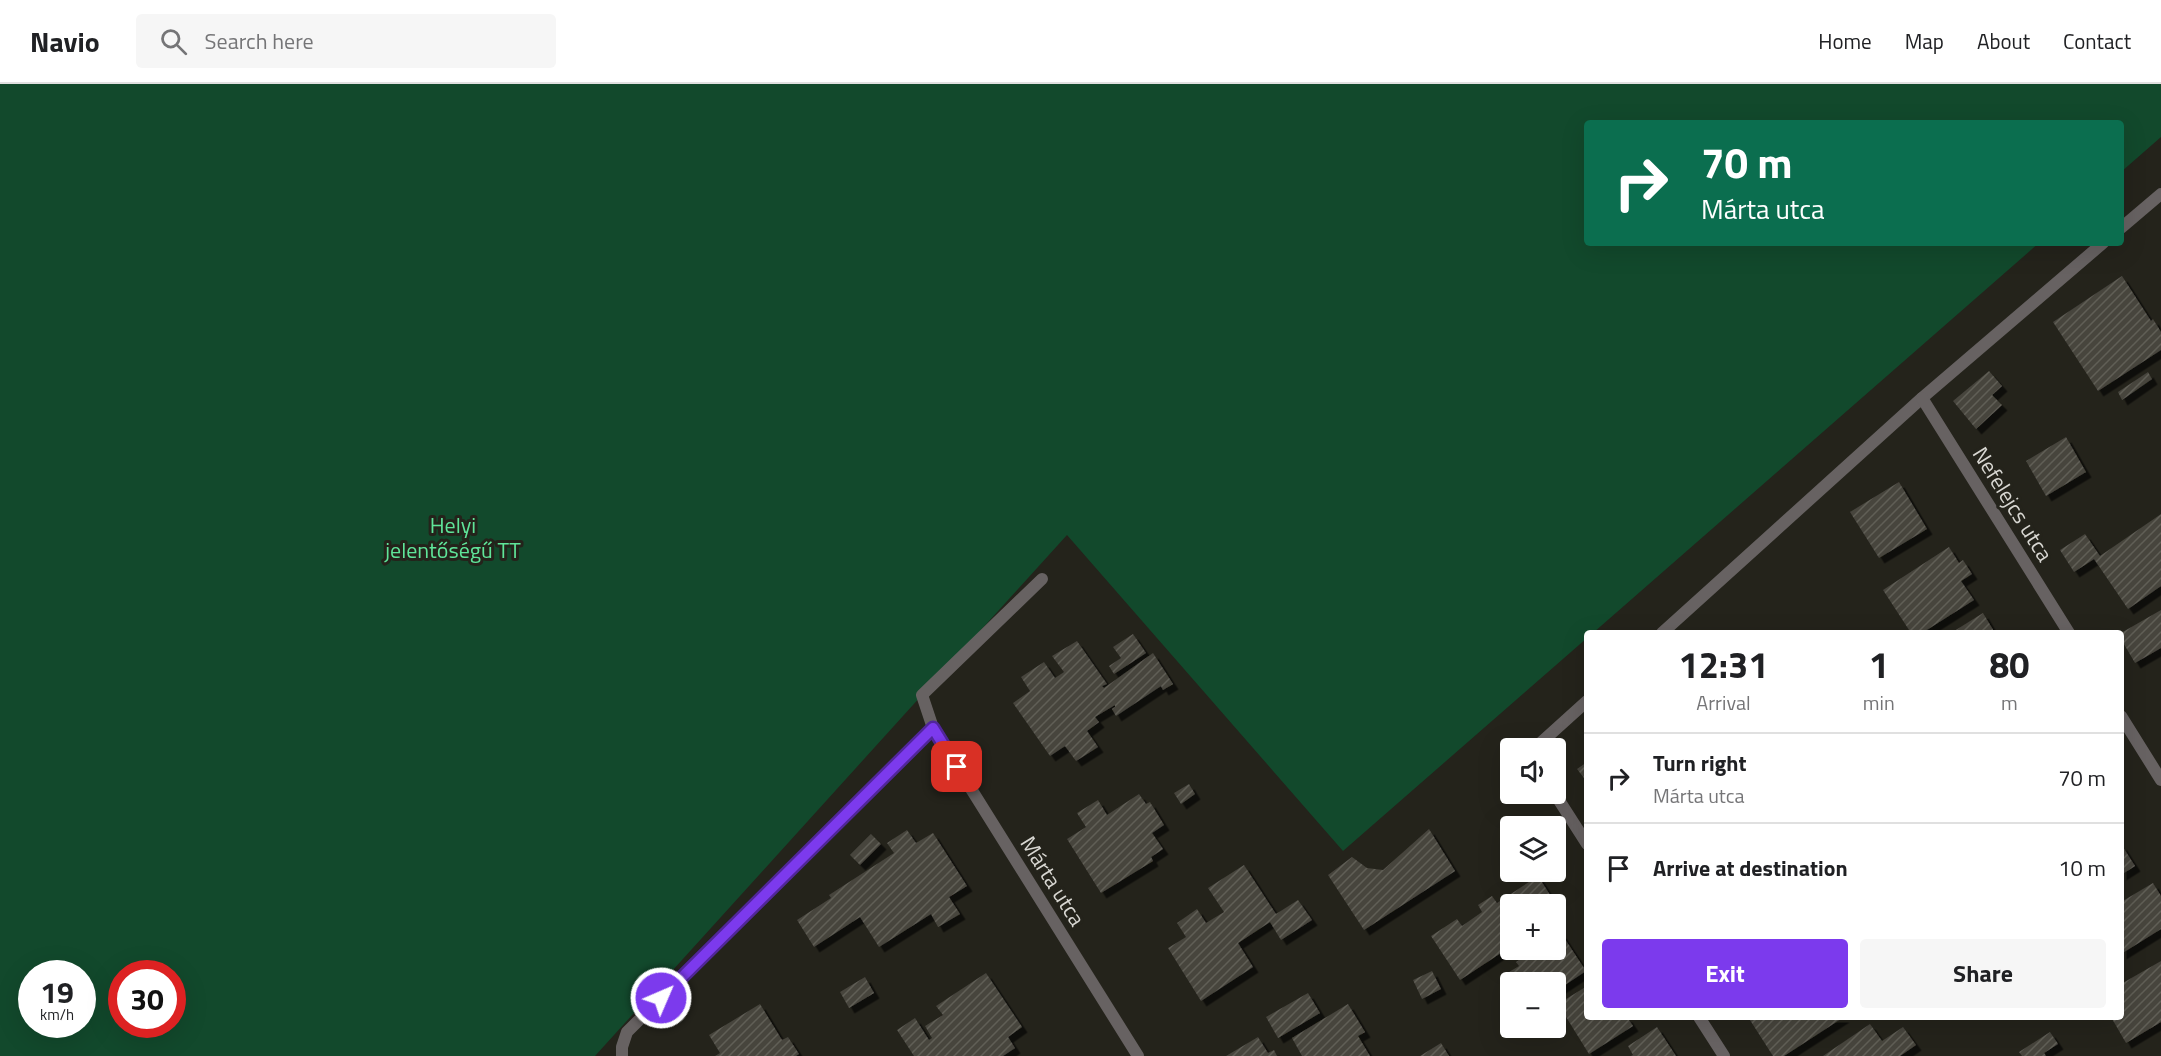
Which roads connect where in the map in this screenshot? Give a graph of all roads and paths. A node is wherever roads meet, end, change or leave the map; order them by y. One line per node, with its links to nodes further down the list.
1 (2161, 194): 2 (street)
2 (2124, 225)
3 (2099, 246): 4 (street)
4 (1922, 398): 6 (street); 7 (street, Nefelejcs utca)
5 (1042, 579): 10 (street, Márta utca)
6 (1665, 630)
7 (2067, 630)
8 (1584, 704): 11 (street)
9 (2124, 721): 12 (street)
10 (933, 728): 16 (street); 17 (street, Márta utca)
11 (1546, 738)
12 (2161, 780)
13 (1561, 804): 14 (street)
14 (1584, 839)
15 (1701, 1020): 18 (street)
16 (622, 1056)
17 (1138, 1056)
18 (1724, 1056)

